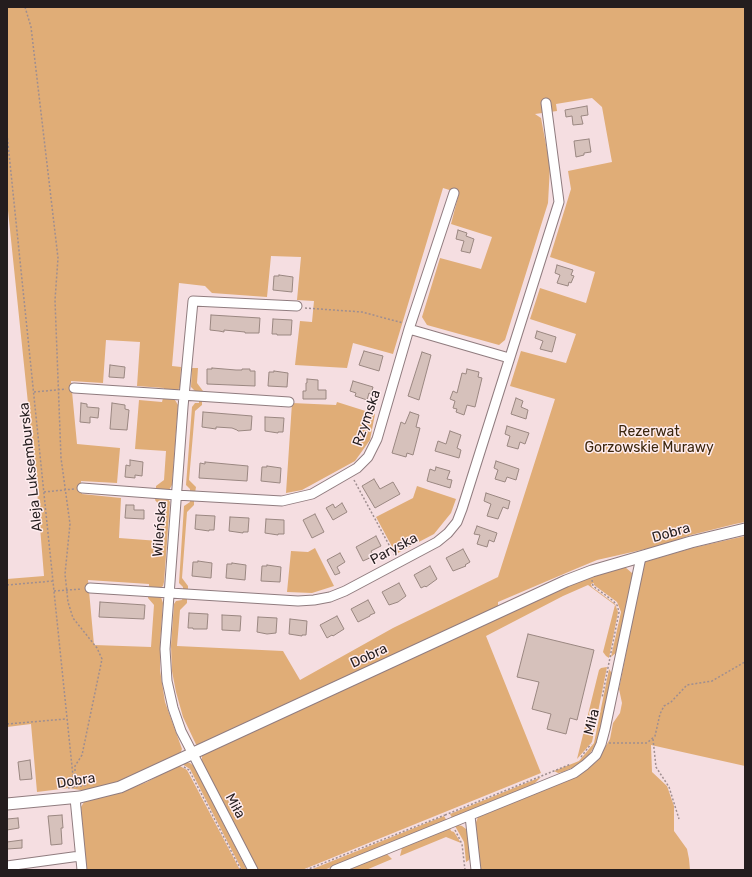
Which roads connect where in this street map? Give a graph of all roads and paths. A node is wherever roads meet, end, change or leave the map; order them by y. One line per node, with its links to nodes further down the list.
1 (24, 7): 33 (path)
2 (546, 103): 7 (street, Paryska)
3 (7, 134): 9 (path, Aleja Luksemburska)
4 (454, 193): 6 (street, Rzymska)
5 (297, 306): 6 (path); 10 (street, Wileńska)
6 (410, 327): 7 (street); 12 (street, Rzymska)
7 (509, 358): 18 (street, Paryska)
8 (74, 388): 9 (path); 10 (street)
9 (34, 392): 14 (path, Aleja Luksemburska)
10 (184, 396): 11 (street); 15 (street, Wileńska)
11 (289, 402)
12 (351, 473): 15 (street, Rzymska); 18 (path)
13 (82, 488): 14 (path); 15 (street, Rzymska)
14 (44, 492): 20 (path, Aleja Luksemburska)
15 (176, 495): 24 (street, Wileńska)
16 (745, 529): 17 (street, Dobra)
17 (641, 557): 19 (street, Dobra); 30 (street, Miła)
18 (398, 562): 24 (street, Paryska)
19 (592, 571): 26 (path); 31 (street, Dobra)
20 (53, 582): 21 (path); 23 (path, Aleja Luksemburska)
21 (7, 585)
22 (90, 588): 23 (path); 24 (street, Paryska)
23 (54, 591): 27 (path, Aleja Luksemburska)
24 (169, 592): 31 (street, Wileńska)
25 (745, 662): 29 (path)
26 (601, 704)
27 (66, 719): 28 (path); 33 (path, Aleja Luksemburska)
28 (7, 724)
29 (653, 739): 30 (path); 37 (path)
30 (597, 743): 35 (path); 36 (street, Miła)
31 (192, 754): 32 (street, Dobra); 42 (street, Miła)
32 (178, 761): 33 (street, Dobra); 41 (path)
33 (75, 798): 34 (street, Dobra); 38 (street)
34 (7, 804)
35 (445, 815)
36 (470, 816): 43 (street, Miła); 44 (street)
37 (679, 819)
38 (80, 856): 39 (street); 40 (street)
39 (7, 866)
40 (82, 870)
41 (241, 870)
42 (253, 870)
43 (335, 870)
44 (476, 870)

